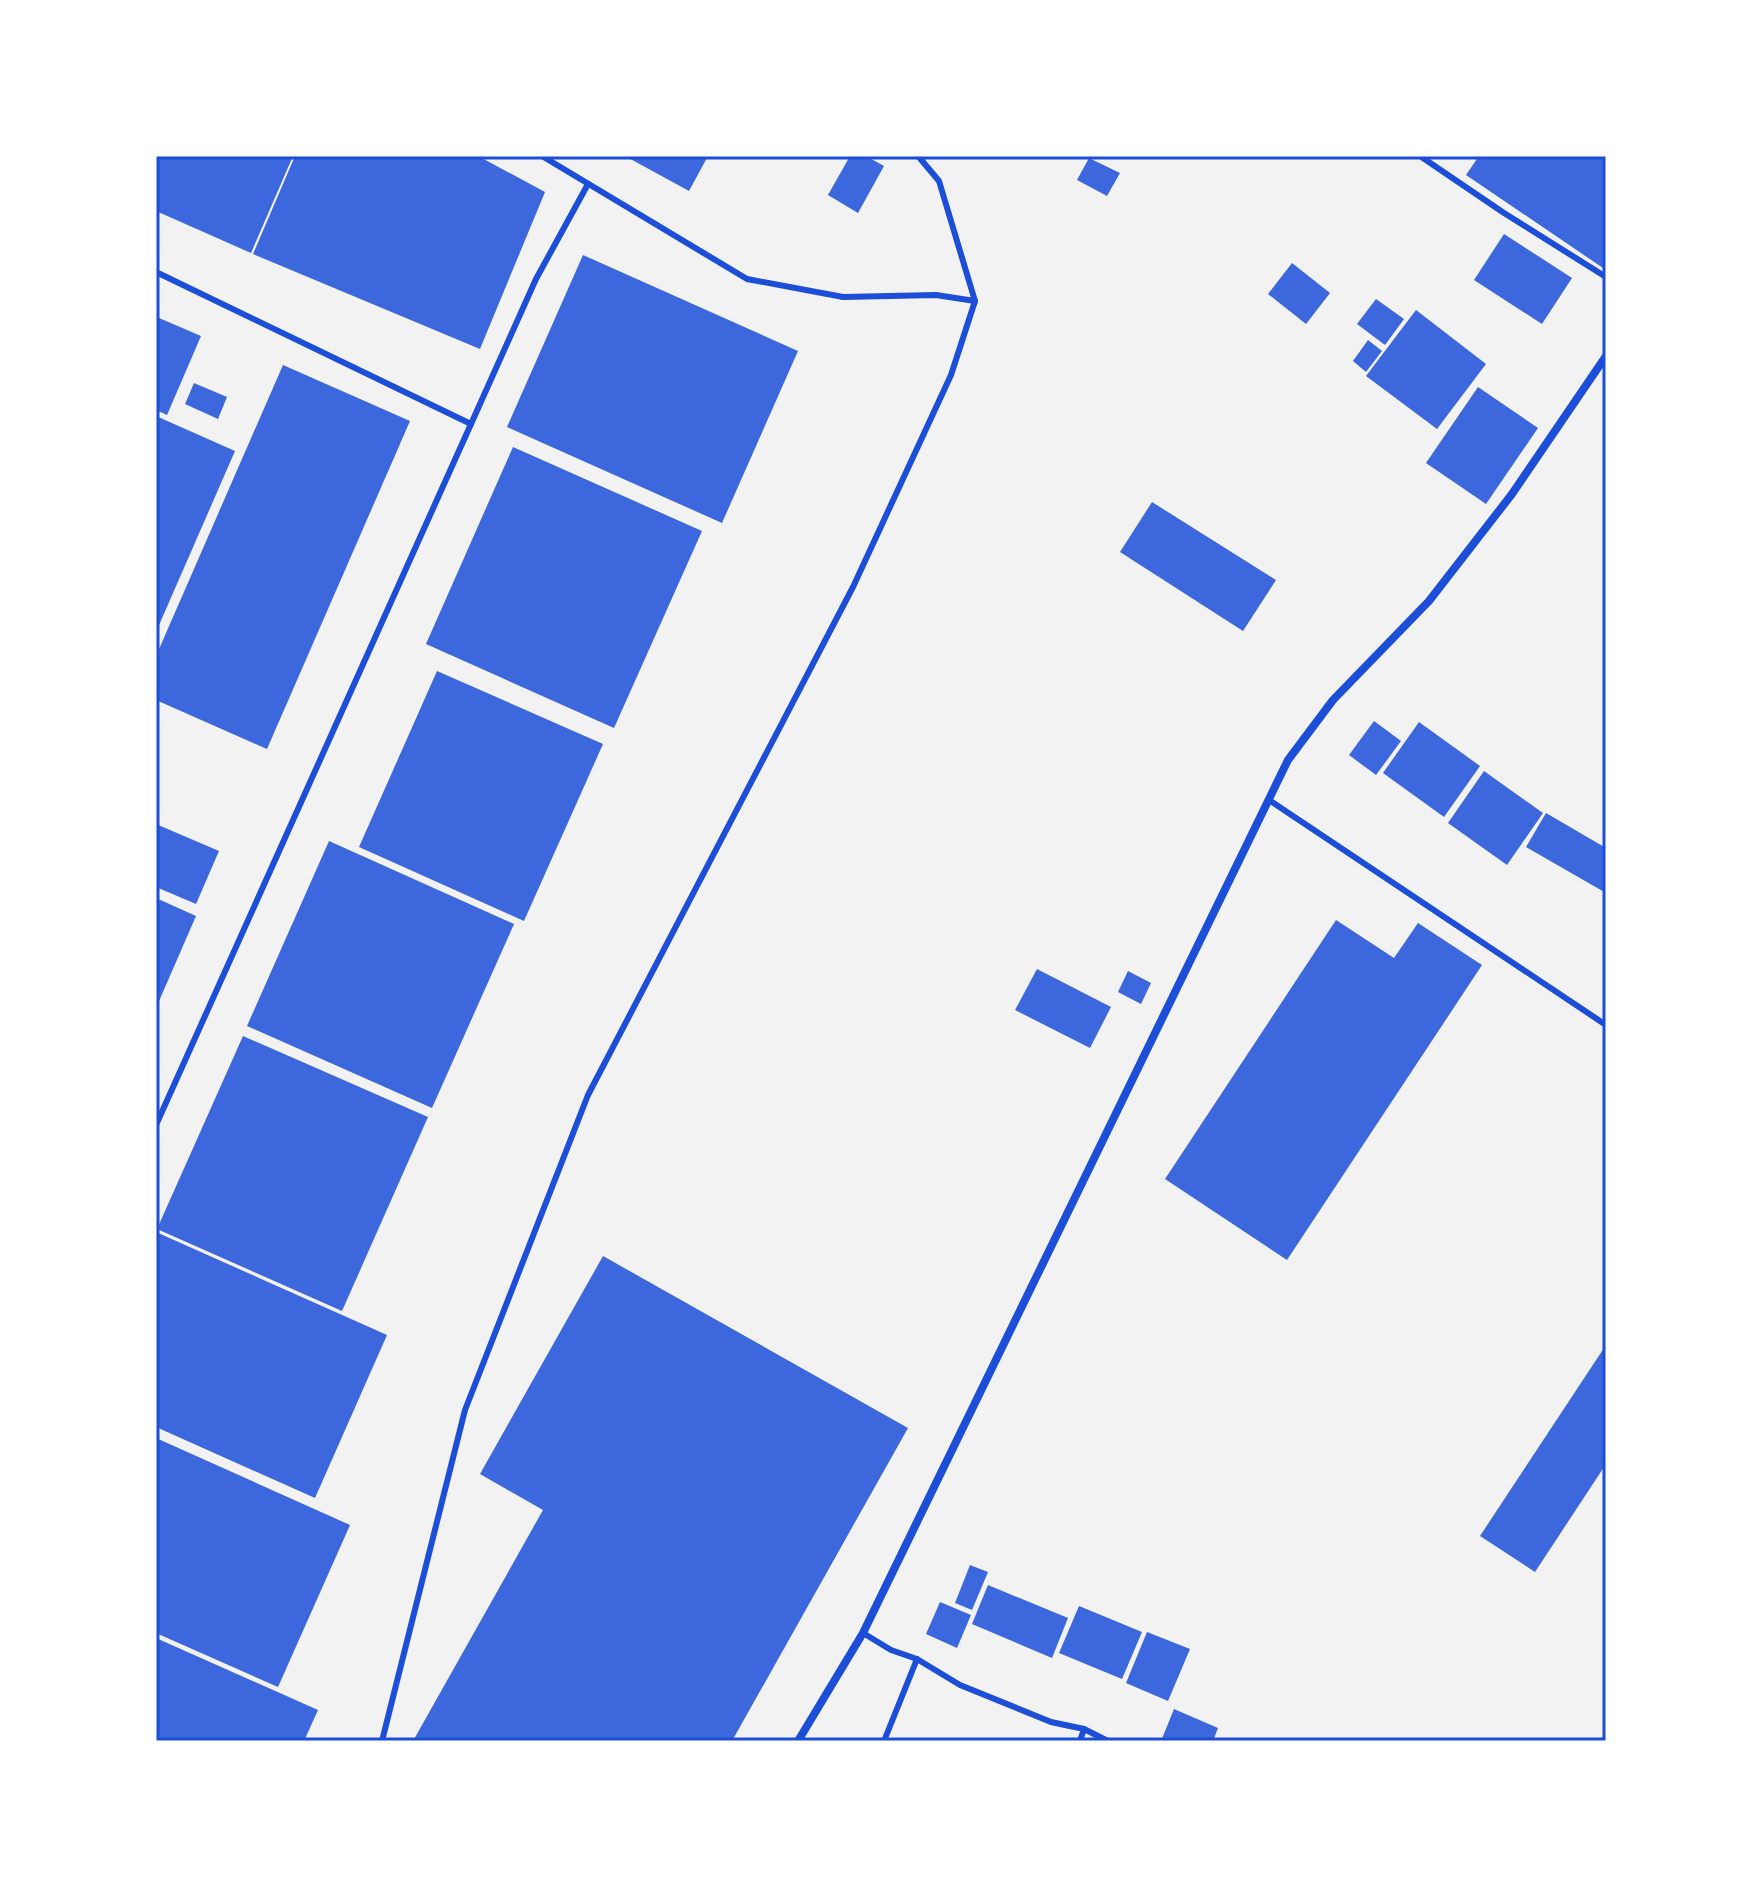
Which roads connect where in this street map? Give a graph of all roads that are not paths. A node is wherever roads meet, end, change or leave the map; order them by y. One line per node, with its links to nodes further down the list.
1 (542, 156): 4 (lane)
2 (918, 156): 7 (lane)
3 (1420, 156): 6 (lane)
4 (588, 184): 7 (lane); 9 (lane)
5 (156, 272): 9 (lane)
6 (1606, 277)
7 (975, 301): 16 (lane)
8 (1606, 356): 10 (street)
9 (471, 424): 12 (lane)
10 (1269, 800): 11 (lane); 13 (street)
11 (1606, 1025)
12 (156, 1125)
13 (863, 1633): 14 (lane); 17 (street)
14 (917, 1659): 15 (lane); 18 (lane)
15 (1084, 1729): 19 (lane); 20 (lane)
16 (382, 1741)
17 (798, 1741)
18 (884, 1741)
19 (1080, 1741)
20 (1108, 1741)

